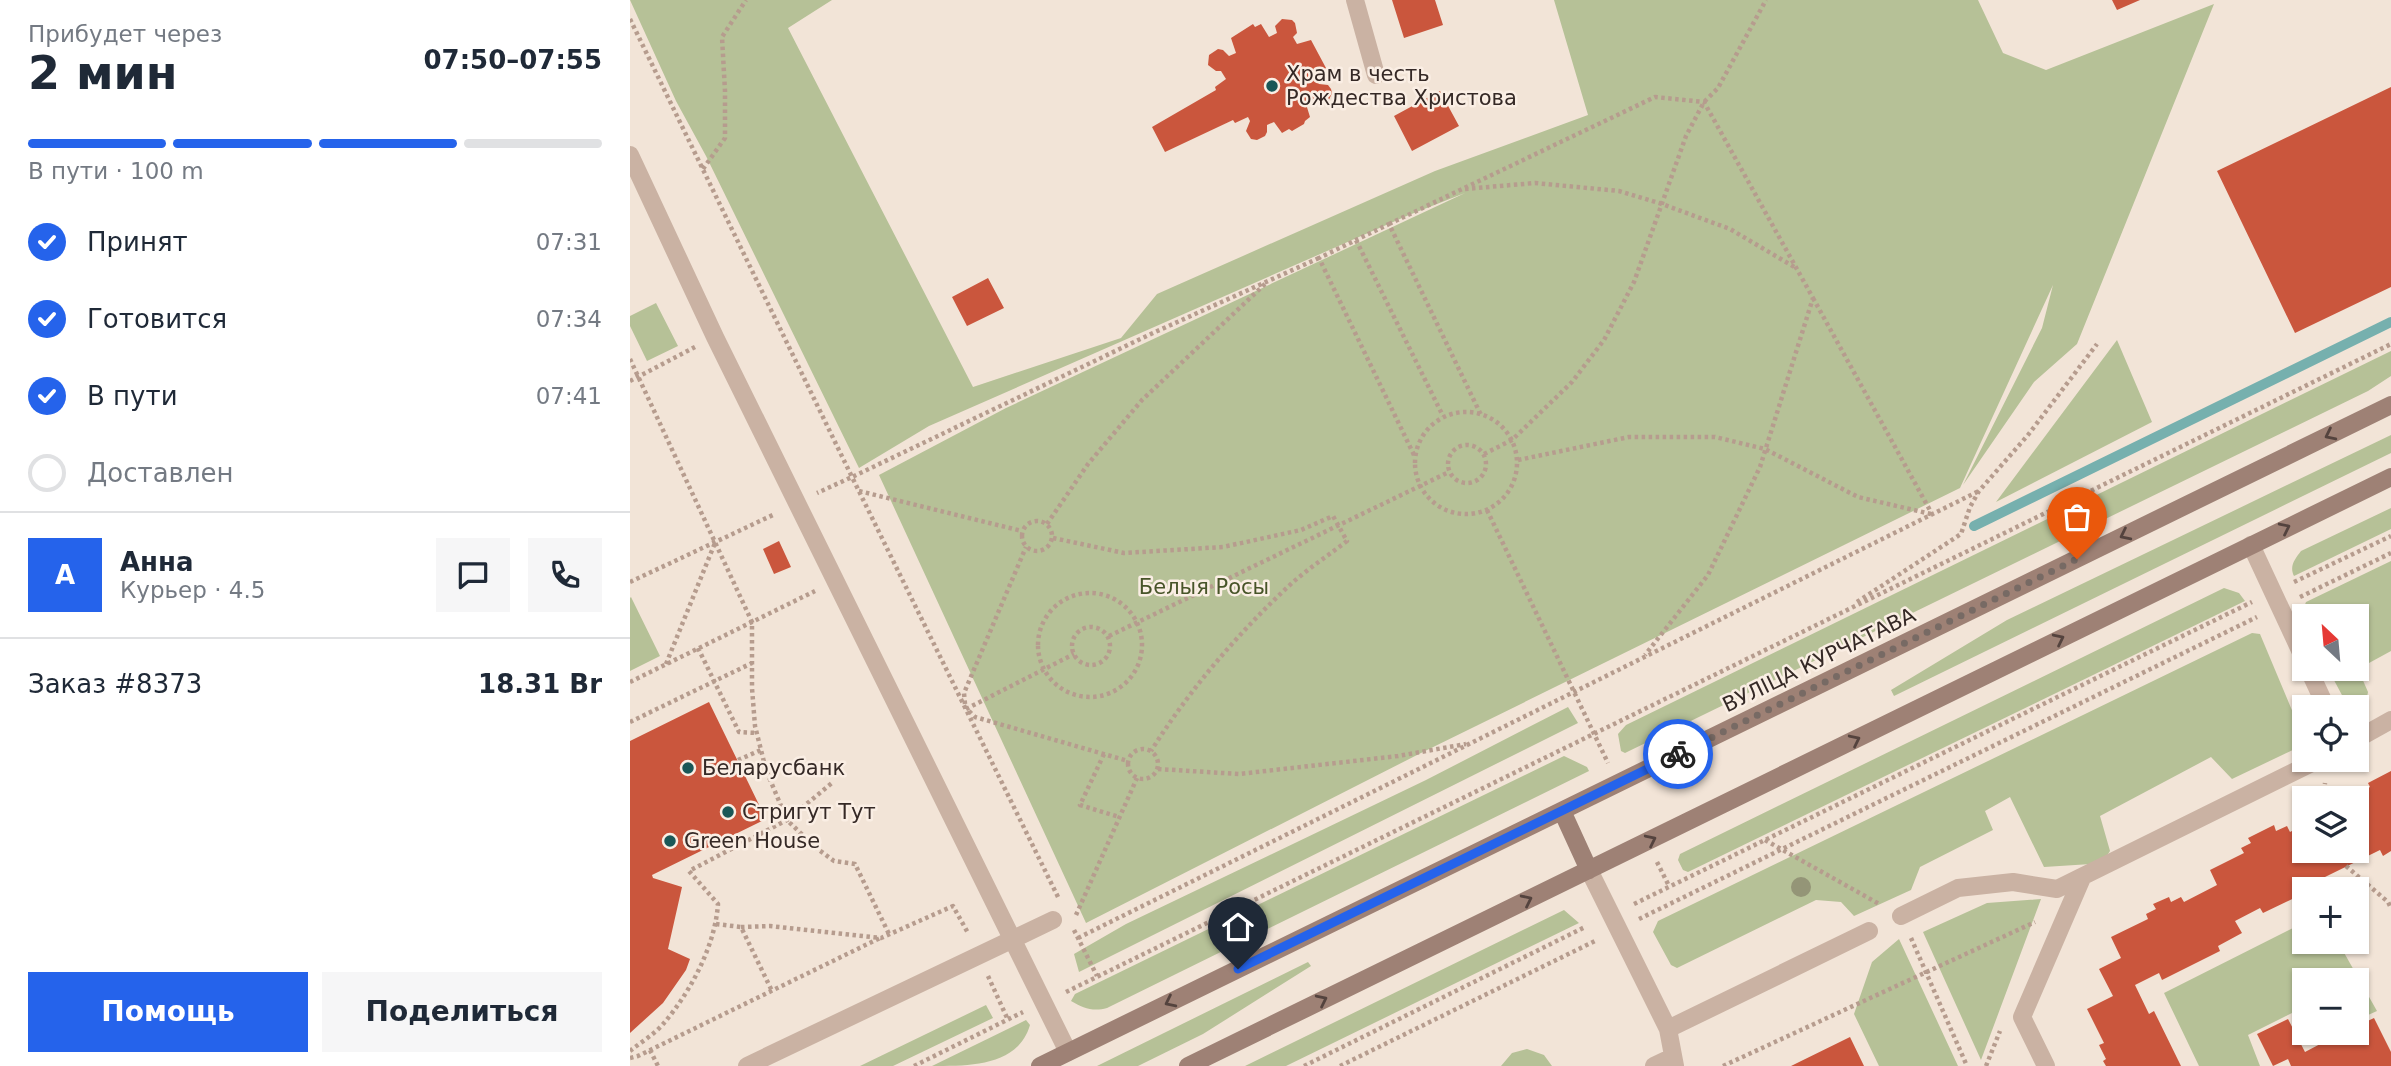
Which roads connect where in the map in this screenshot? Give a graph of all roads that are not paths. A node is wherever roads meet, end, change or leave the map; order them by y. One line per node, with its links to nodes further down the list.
1 (1355, 0): 2 (lane)
2 (1376, 75)
3 (630, 155): 17 (lane)
4 (2391, 405): 11 (main road, ВУЛІЦА КУРЧАТАВА, one-way to 11)
5 (2391, 477): 6 (main road, one-way to 5)
6 (2251, 545): 7 (lane); 12 (main road, one-way to 6)
7 (2292, 633)
8 (2391, 720): 9 (lane)
9 (2369, 732)
10 (2294, 772): 13 (lane)
11 (1562, 811): 12 (main road); 19 (main road, ВУЛІЦА КУРЧАТАВА, one-way to 19)
12 (1589, 870): 18 (lane); 23 (main road, one-way to 12)
13 (2082, 878): 15 (lane); 25 (lane)
14 (1057, 912): 17 (lane)
15 (1901, 916)
16 (1869, 931): 18 (lane)
17 (1012, 939): 19 (lane); 21 (lane)
18 (1668, 1029): 20 (lane)
19 (1068, 1052): 22 (main road, ВУЛІЦА КУРЧАТАВА)
20 (1674, 1062): 24 (lane)
21 (747, 1066)
22 (1040, 1066)
23 (1188, 1066)
24 (1654, 1066)
25 (2046, 1066)

